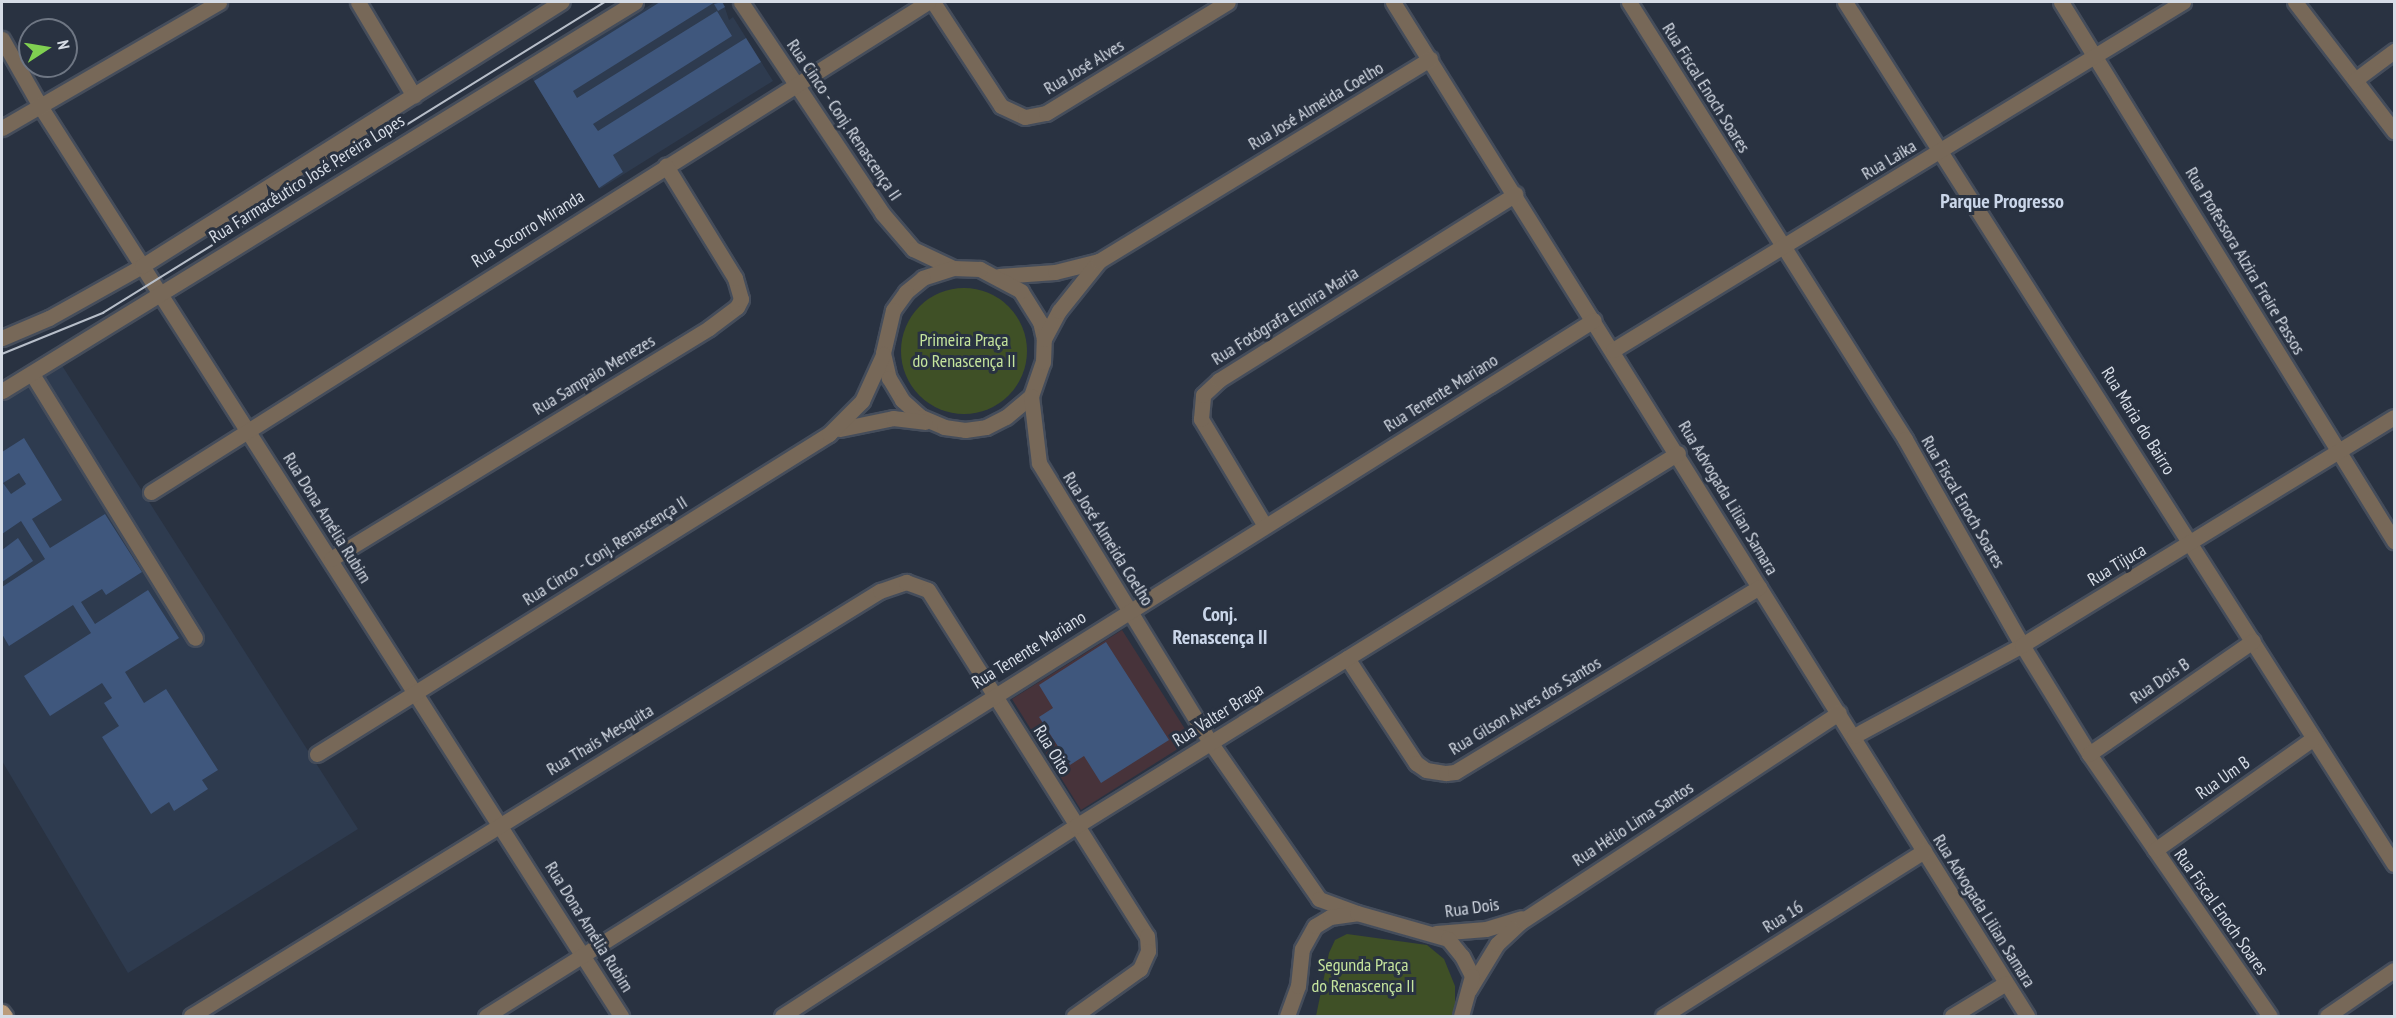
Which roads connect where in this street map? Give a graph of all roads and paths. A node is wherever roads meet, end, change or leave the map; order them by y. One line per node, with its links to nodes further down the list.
1 (219, 2): 22 (street)
2 (358, 2): 21 (street)
3 (562, 2): 21 (street, Rua Farmacêutico José Pereira Lopes)
4 (635, 2): 33 (street, Rua Farmacêutico José Pereira Lopes)
5 (741, 2): 20 (street, Rua Cinco - Conj. Renascença II)
6 (928, 2): 20 (street, Rua Socorro Miranda)
7 (933, 2): 8 (street, Rua José Alves)
8 (1228, 2)
9 (1393, 2): 18 (street, Rua Advogada Lilian Samara)
10 (1629, 2): 28 (street, Rua Fiscal Enoch Soares)
11 (1845, 2): 25 (street, Rua Maria do Bairro)
12 (2061, 2): 17 (street, Rua Professora Alzira Freire Passos)
13 (2184, 2): 17 (street, Rua Laika)
14 (2295, 2): 19 (street)
15 (2, 39): 22 (street, Rua Dona Amélia Rubim)
16 (2394, 51): 19 (street)
17 (2096, 55): 25 (street, Rua Laika); 46 (street, Rua Professora Alzira Freire Passos)
18 (1430, 59): 27 (street, Rua Advogada Lilian Samara); 29 (street, Rua José Almeida Coelho)
19 (2355, 80): 24 (street)
20 (795, 82): 26 (street, Rua Socorro Miranda); 31 (street, Rua Cinco - Conj. Renascença II)
21 (414, 96): 30 (street, Rua Farmacêutico José Pereira Lopes)
22 (40, 106): 23 (street); 30 (street, Rua Dona Amélia Rubim)
23 (2, 128)
24 (2394, 131)
25 (1942, 151): 28 (street, Rua Laika); 51 (street, Rua Maria do Bairro)
26 (666, 166): 44 (street, Rua Socorro Miranda); 52 (street, Rua Sampaio Menezes)
27 (1516, 194): 34 (street, Rua Advogada Lilian Samara); 49 (street, Rua Fotógrafa Elmira Maria)
28 (1781, 246): 37 (street, Rua Laika); 57 (street, Rua Fiscal Enoch Soares)
29 (1099, 261): 32 (street); 36 (street)
30 (142, 266): 33 (street, Rua Dona Amélia Rubim); 35 (street, Rua Farmacêutico José Pereira Lopes)
31 (953, 268): 32 (street); 38 (street)
32 (999, 276): 36 (street)
33 (160, 294): 39 (street, Rua Farmacêutico José Pereira Lopes); 44 (street, Rua Dona Amélia Rubim)
34 (1594, 320): 37 (street, Rua Advogada Lilian Samara); 49 (street, Rua Tenente Mariano)
35 (2, 338)
36 (1044, 339): 41 (street)
37 (1613, 350): 47 (street, Rua Advogada Lilian Samara)
38 (883, 353): 43 (street); 45 (street, Rua Cinco - Conj. Renascença II)
39 (32, 374): 40 (street, Rua Farmacêutico José Pereira Lopes); 55 (street)
40 (2, 391)
41 (1031, 396): 43 (street); 54 (street, Rua José Almeida Coelho)
42 (2394, 417): 46 (street, Rua Tijuca)
43 (944, 427): 45 (street)
44 (248, 428): 48 (street, Rua Socorro Miranda); 52 (street, Rua Dona Amélia Rubim)
45 (829, 434): 59 (street, Rua Cinco - Conj. Renascença II)
46 (2338, 451): 50 (street, Rua Professora Alzira Freire Passos); 51 (street, Rua Tijuca)
47 (1678, 453): 53 (street, Rua Advogada Lilian Samara); 58 (street, Rua Valter Braga)
48 (151, 492)
49 (1265, 526): 54 (street, Rua Tenente Mariano)
50 (2394, 541)
51 (2192, 543): 56 (street, Rua Maria do Bairro); 57 (street, Rua Tijuca)
52 (331, 560): 59 (street, Rua Dona Amélia Rubim)
53 (1759, 587): 58 (street, Rua Gilson Alves dos Santos); 61 (street, Rua Advogada Lilian Samara)
54 (1129, 610): 60 (street, Rua Tenente Mariano); 64 (street, Rua José Almeida Coelho)
55 (195, 638)
56 (2253, 641): 63 (street, Rua Maria do Bairro); 66 (street, Rua Dois B)
57 (2022, 645): 62 (street, Rua Tijuca); 66 (street, Rua Fiscal Enoch Soares)
58 (1347, 658): 64 (street, Rua Valter Braga)
59 (414, 694): 65 (street, Rua Cinco - Conj. Renascença II); 67 (street, Rua Dona Amélia Rubim)
60 (994, 695): 67 (street, Rua Thaís Mesquita); 68 (street, Rua Oito); 75 (street, Rua Tenente Mariano)
61 (1839, 714): 62 (street, Rua Advogada Lilian Samara); 72 (street, Rua Hélio Lima Santos)
62 (1854, 736): 70 (street, Rua Advogada Lilian Samara)
63 (2314, 738): 69 (street, Rua Um B); 71 (street, Rua Maria do Bairro)
64 (1210, 742): 68 (street, Rua Valter Braga); 73 (street, Rua José Almeida Coelho)
65 (317, 754)
66 (2089, 754): 69 (street, Rua Fiscal Enoch Soares)
67 (501, 823): 75 (street, Rua Dona Amélia Rubim); 81 (street, Rua Thaís Mesquita)
68 (1076, 826): 84 (street, Rua Valter Braga); 85 (street, Rua Oito)
69 (2155, 850): 91 (street, Rua Fiscal Enoch Soares)
70 (1924, 851): 77 (street, Rua Advogada Lilian Samara); 88 (street, Rua 16)
71 (2394, 864)
72 (1547, 903): 74 (street, Rua Dois); 78 (street, Rua Hélio Lima Santos)
73 (1357, 913): 74 (street, Rua José Almeida Coelho); 86 (street)
74 (1434, 933): 78 (street)
75 (582, 955): 82 (street, Rua Tenente Mariano); 83 (street, Rua Dona Amélia Rubim)
76 (2394, 970): 92 (street)
77 (2006, 983): 89 (street); 90 (street, Rua Advogada Lilian Samara)
78 (1469, 990): 87 (street)
79 (2, 1012): 80 (main road)
80 (5, 1017)
81 (191, 1017)
82 (486, 1017)
83 (621, 1017)
84 (782, 1017)
85 (1074, 1017)
86 (1287, 1017)
87 (1461, 1017)
88 (1663, 1017)
89 (1952, 1017)
90 (2027, 1017)
91 (2270, 1017)
92 (2327, 1017)

